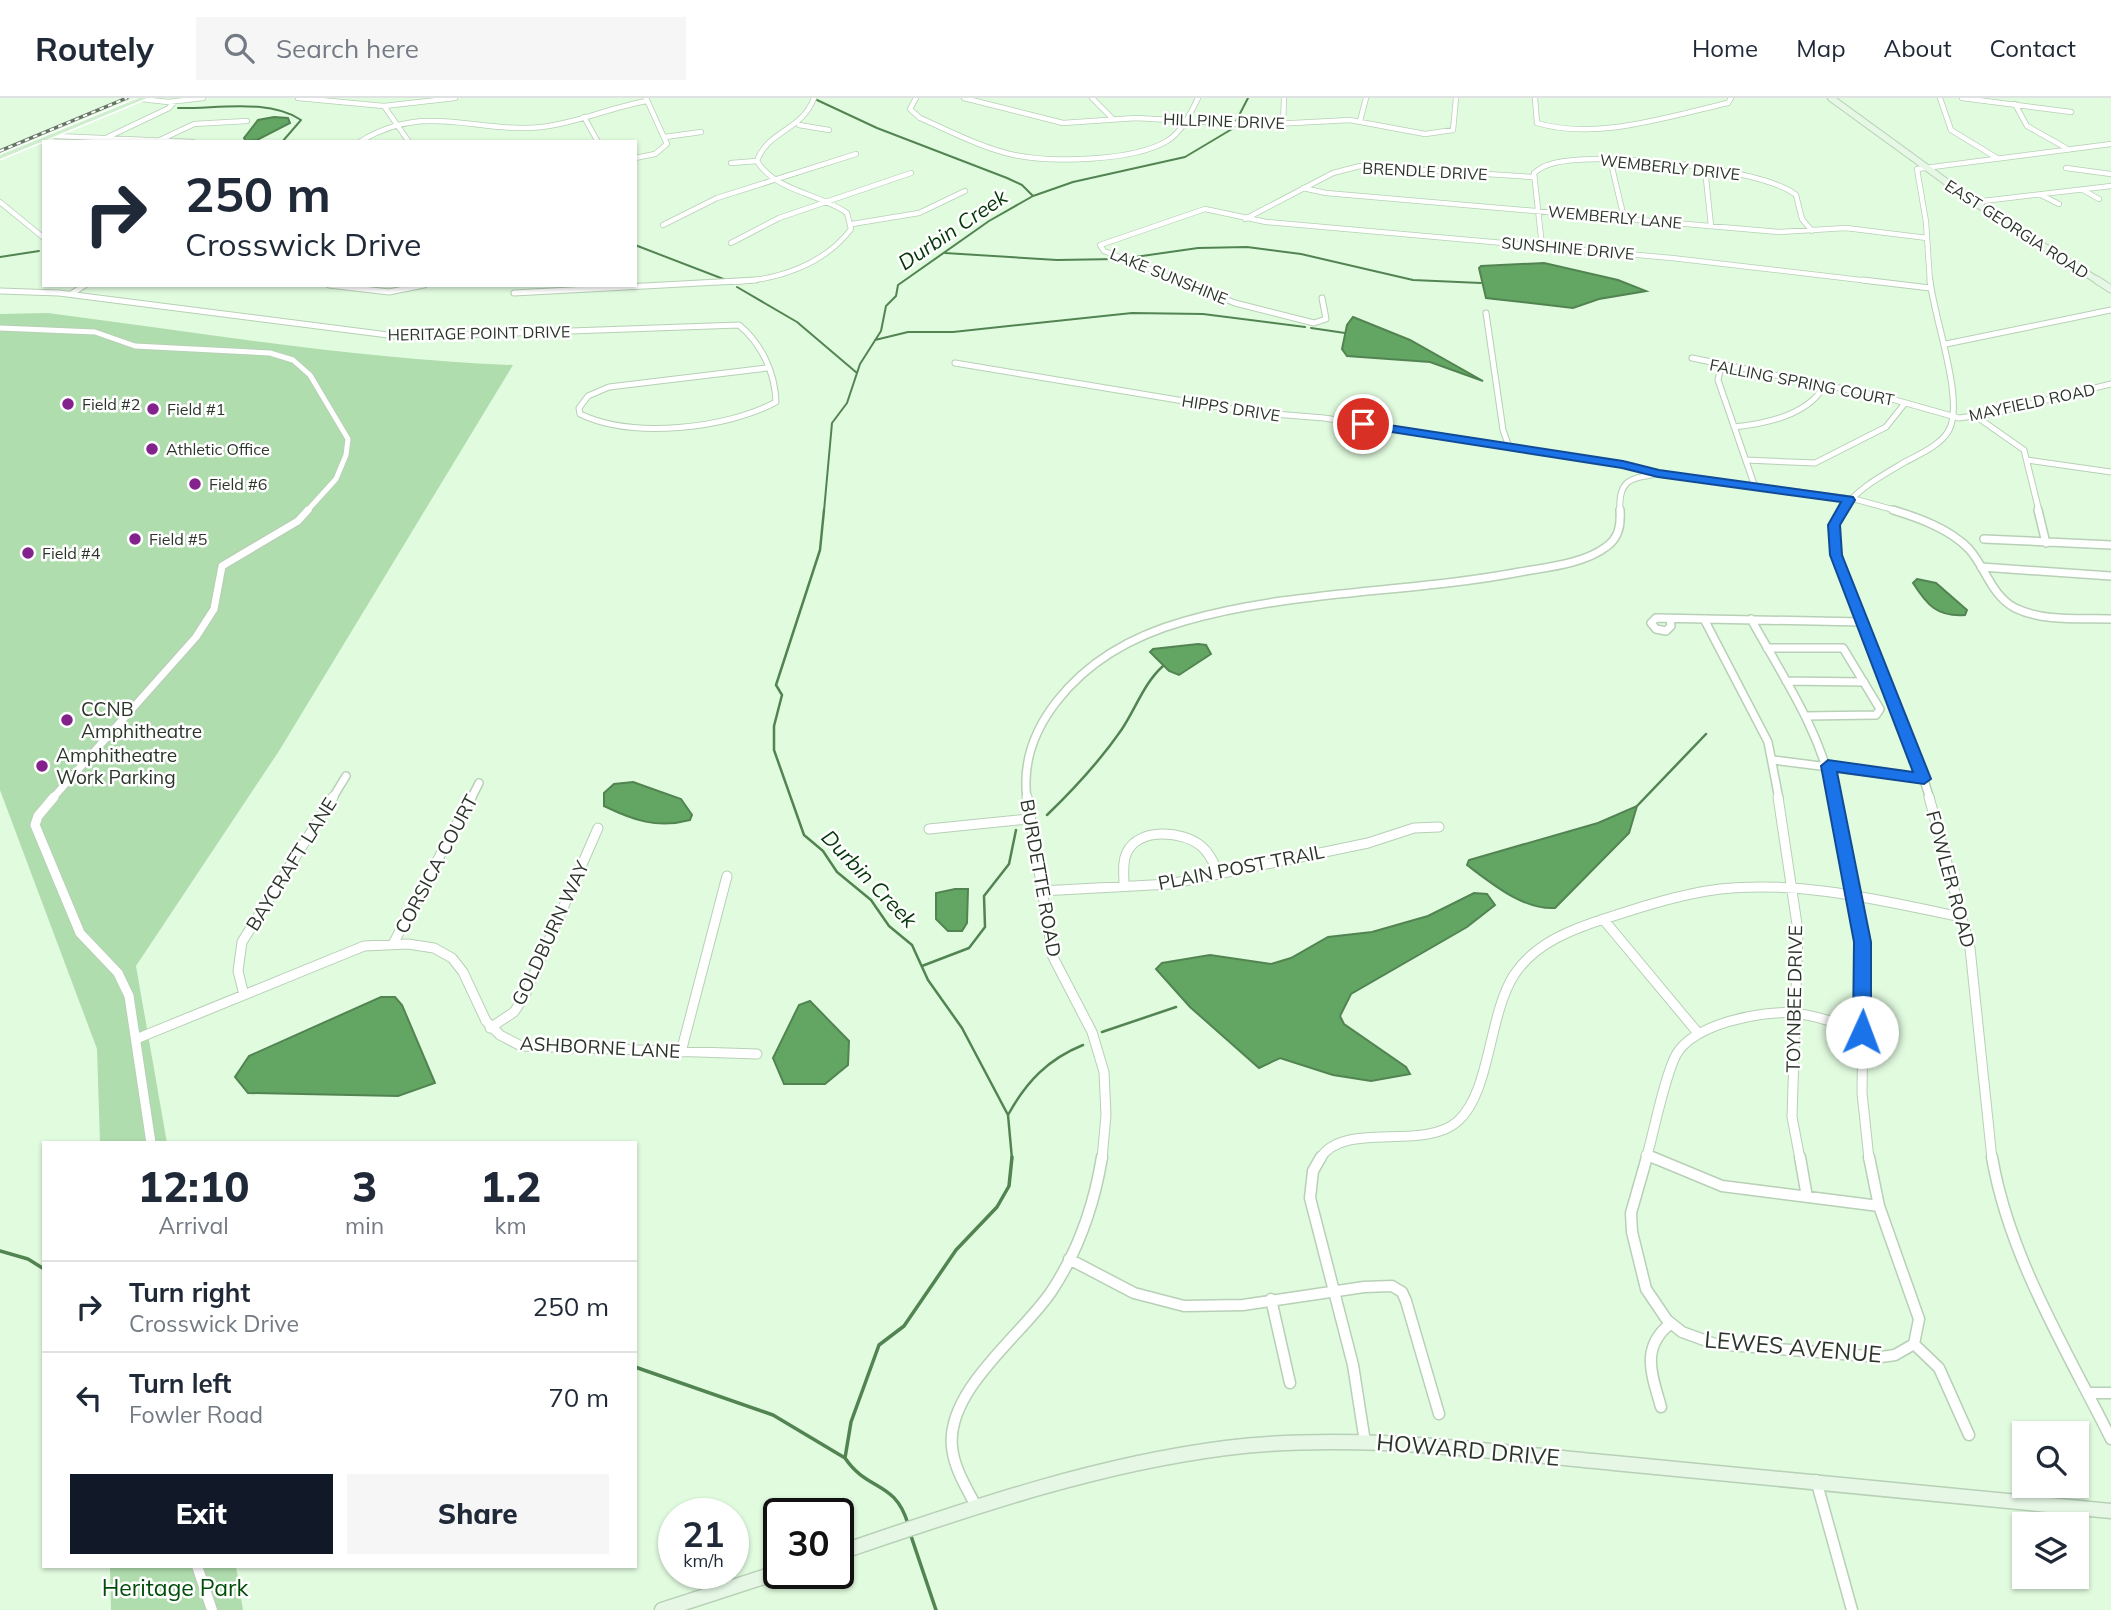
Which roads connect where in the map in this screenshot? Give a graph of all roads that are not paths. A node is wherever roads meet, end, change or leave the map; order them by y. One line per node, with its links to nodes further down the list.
1 (203, 98): 19 (street)
2 (298, 98): 21 (street)
3 (455, 98): 21 (street)
4 (814, 98): 29 (street)
5 (916, 98): 26 (street)
6 (964, 98): 24 (street, HILLPINE DRIVE)
7 (1092, 98): 24 (street)
8 (1198, 98): 26 (street)
9 (1284, 98): 28 (street)
10 (1366, 98): 27 (street)
11 (1456, 98): 27 (street, HILLPINE DRIVE)
12 (1535, 98): 13 (street)
13 (1731, 98)
14 (1831, 98): 51 (street, EAST GEORGIA ROAD)
15 (1940, 98): 48 (street)
16 (1962, 98): 20 (street)
17 (142, 99): 19 (street); 33 (main road)
18 (646, 99): 23 (street); 34 (street)
19 (175, 101): 35 (street)
20 (2015, 104): 22 (street); 43 (street)
21 (384, 106): 30 (street)
22 (2071, 112)
23 (584, 117): 30 (street); 40 (street)
24 (1113, 119): 26 (street, HILLPINE DRIVE)
25 (247, 121): 37 (street)
26 (1185, 121): 28 (street, HILLPINE DRIVE)
27 (1360, 121): 28 (street, HILLPINE DRIVE)
28 (1283, 124)
29 (799, 125): 31 (street); 49 (street)
30 (397, 127): 38 (street); 39 (street)
31 (830, 130)
32 (701, 132): 34 (street)
33 (75, 133): 35 (street); 36 (main road)
34 (665, 137): 46 (street)
35 (105, 138): 37 (street)
36 (45, 140)
37 (160, 140)
38 (364, 140)
39 (407, 140)
40 (597, 140)
41 (42, 141): 45 (main road)
42 (2111, 144): 43 (street)
43 (2068, 149): 48 (street)
44 (856, 154): 57 (street)
45 (0, 157)
46 (637, 157)
47 (1610, 159): 53 (street, WEMBERLY DRIVE); 56 (street, WEMBERLY DRIVE); 70 (street)
48 (1998, 159): 51 (street)
49 (757, 162): 50 (street); 57 (street)
50 (730, 163)
51 (1924, 167): 66 (street, EAST GEORGIA ROAD); 77 (street)
52 (2066, 168): 55 (street)
53 (1705, 169): 74 (street); 75 (street, WEMBERLY DRIVE)
54 (911, 173): 64 (street)
55 (2111, 174)
56 (1533, 177): 59 (street, BRENDLE DRIVE); 69 (street)
57 (774, 180): 64 (street); 72 (street)
58 (2111, 186): 60 (street)
59 (1303, 188): 69 (street, WEMBERLY LANE); 71 (street, BRENDLE DRIVE)
60 (2083, 190): 62 (street); 63 (street)
61 (965, 191): 73 (street)
62 (2041, 195): 66 (street); 67 (street)
63 (2099, 199)
64 (827, 201): 73 (street); 78 (street)
65 (0, 202): 76 (street)
66 (1974, 202): 86 (street, EAST GEORGIA ROAD)
67 (2059, 204)
68 (1205, 209): 71 (street, SUNSHINE DRIVE); 90 (street, LAKE SUNSHINE)
69 (1537, 211): 70 (street, WEMBERLY LANE); 79 (street)
70 (1624, 218): 74 (street, WEMBERLY LANE)
71 (1245, 219): 79 (street, SUNSHINE DRIVE)
72 (663, 225)
73 (852, 225): 80 (street)
74 (1711, 226): 75 (street, WEMBERLY LANE)
75 (1812, 231): 77 (street, WEMBERLY LANE)
76 (42, 236)
77 (1927, 238): 85 (street)
78 (730, 243)
79 (1542, 246): 85 (street, SUNSHINE DRIVE)
80 (637, 286)
81 (82, 287): 89 (street)
82 (345, 287): 83 (street)
83 (417, 287)
84 (606, 287): 88 (street)
85 (1930, 288): 94 (street)
86 (2111, 289)
87 (0, 291): 89 (street, HERITAGE POINT DRIVE)
88 (514, 293)
89 (71, 294): 98 (street, HERITAGE POINT DRIVE)
90 (1322, 298)
91 (2111, 310): 94 (street)
92 (1486, 313): 105 (street)
93 (0, 328): 149 (street)
94 (1946, 344): 103 (street)
95 (1692, 358): 97 (street, FALLING SPRING COURT)
96 (955, 363): 105 (street, HIPPS DRIVE)
97 (1721, 366): 100 (street, FALLING SPRING COURT); 104 (street)
98 (767, 368): 98 (street, HERITAGE POINT DRIVE)
99 (2111, 384): 102 (street, MAYFIELD ROAD)
100 (1824, 386): 101 (street, FALLING SPRING COURT); 104 (street)
101 (1905, 403): 103 (street, FALLING SPRING COURT); 106 (street)
102 (1977, 416): 103 (street, MAYFIELD ROAD); 107 (street)
103 (1952, 417): 111 (street, FOWLER ROAD)
104 (1734, 427): 106 (street)
105 (1509, 447): 109 (street, HIPPS DRIVE)
106 (1746, 460): 110 (street)
107 (2027, 460): 108 (street); 113 (street)
108 (2111, 472)
109 (1658, 474): 110 (street, BURDETTE ROAD); 131 (street, BURDETTE ROAD)
110 (1755, 487): 111 (street, BURDETTE ROAD)
111 (1849, 500): 115 (street, BURDETTE ROAD); 121 (street, FOWLER ROAD)
112 (1984, 540): 113 (street)
113 (2046, 542): 114 (street)
114 (2111, 545)
115 (1981, 567): 116 (street); 120 (street, BURDETTE ROAD)
116 (2111, 576)
117 (1670, 619): 118 (street)
118 (1704, 619): 119 (street); 126 (street, TOYNBEE DRIVE)
119 (1751, 619): 121 (street); 122 (street)
120 (2111, 619)
121 (1862, 622): 129 (street, FOWLER ROAD)
122 (1767, 648): 123 (street); 124 (street)
123 (1786, 681): 124 (street); 125 (street)
124 (1864, 682): 125 (street)
125 (1805, 716): 127 (street)
126 (1773, 760): 127 (street); 138 (street, TOYNBEE DRIVE)
127 (1828, 766): 129 (street); 140 (street)
128 (346, 776): 144 (street, BAYCRAFT LANE)
129 (1924, 779): 141 (street, FOWLER ROAD)
130 (479, 783): 143 (street, CORSICA COURT)
131 (1028, 819): 134 (street); 139 (street, BURDETTE ROAD)
132 (1439, 827): 135 (street, PLAIN POST TRAIL)
133 (598, 828): 146 (street, GOLDBURN WAY)
134 (929, 829)
135 (1219, 874): 137 (street, PLAIN POST TRAIL); 137 (street)
136 (727, 876): 150 (street)
137 (1125, 885): 139 (street, PLAIN POST TRAIL)
138 (1791, 888): 140 (street); 142 (street); 145 (street, TOYNBEE DRIVE)
139 (1041, 891): 156 (street, BURDETTE ROAD)
140 (1853, 896): 141 (street); 147 (street)
141 (1961, 916): 162 (street, FOWLER ROAD)
142 (1603, 919): 148 (street); 157 (street)
143 (393, 944): 144 (street); 146 (street)
144 (244, 995): 149 (street)
145 (1794, 1012): 147 (street, LEWES AVENUE); 148 (street, LEWES AVENUE); 154 (street, TOYNBEE DRIVE)
146 (490, 1028): 150 (street, ASHBORNE LANE)
147 (1862, 1032): 155 (street)
148 (1698, 1033): 153 (street, LEWES AVENUE)
149 (136, 1039): 152 (street)
150 (681, 1052): 151 (street, ASHBORNE LANE)
151 (757, 1054)
152 (151, 1141)
153 (1646, 1155): 154 (street); 159 (street, LEWES AVENUE)
154 (1807, 1197): 155 (street)
155 (1879, 1206): 160 (street)
156 (1069, 1259): 158 (street); 170 (street, BURDETTE ROAD)
157 (1334, 1293): 158 (street); 165 (street); 168 (street)
158 (1270, 1300): 161 (street)
159 (1670, 1324): 160 (street, LEWES AVENUE); 164 (street)
160 (1914, 1344): 166 (street)
161 (1290, 1383)
162 (2088, 1393): 163 (street); 167 (street, FOWLER ROAD)
163 (2111, 1394)
164 (1661, 1407)
165 (1439, 1414)
166 (1969, 1435)
167 (2111, 1439)
168 (1365, 1442): 169 (street, HOWARD DRIVE); 170 (street, HOWARD DRIVE)
169 (1816, 1480): 171 (street, HOWARD DRIVE); 177 (street)
170 (976, 1506): 172 (street, HOWARD DRIVE)
171 (2111, 1511)
172 (854, 1548)
173 (198, 1568): 175 (street)
174 (763, 1577): 176 (street)
175 (212, 1610)
176 (662, 1610)
177 (1852, 1610)

